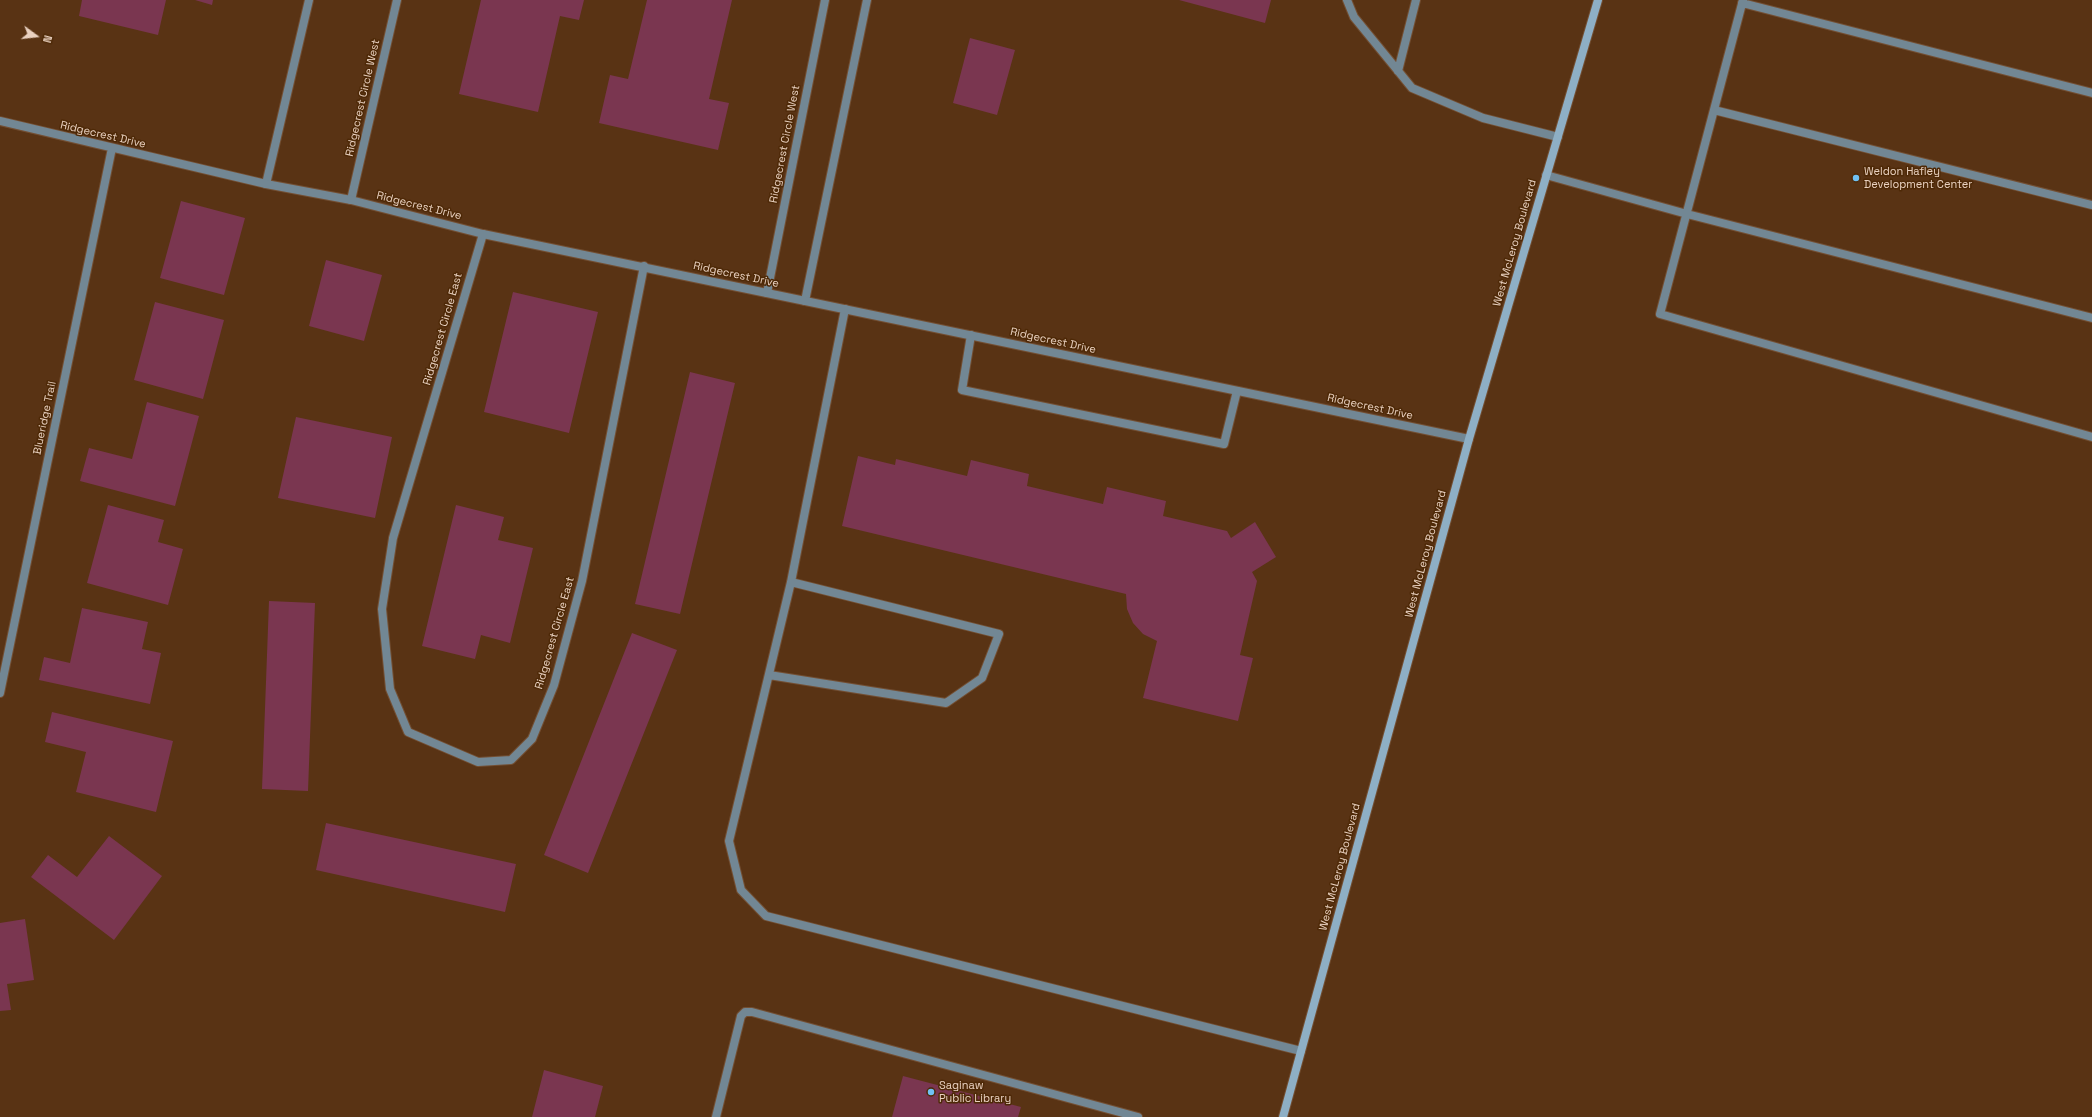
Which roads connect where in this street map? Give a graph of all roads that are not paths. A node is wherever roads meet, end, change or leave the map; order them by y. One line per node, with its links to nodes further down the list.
1 (309, 0): 16 (street)
2 (397, 0): 17 (street, Ridgecrest Circle West)
3 (825, 0): 22 (street, Ridgecrest Circle West)
4 (867, 0): 23 (street)
5 (1347, 0): 9 (street)
6 (1416, 0): 9 (street)
7 (1598, 0): 13 (main road, West McLeroy Boulevard)
8 (1742, 2): 10 (street); 11 (street)
9 (1398, 71): 13 (street)
10 (2092, 93)
11 (1714, 110): 18 (street); 19 (street)
12 (0, 121): 14 (street, Ridgecrest Drive)
13 (1558, 137): 15 (main road, West McLeroy Boulevard)
14 (112, 148): 16 (street, Ridgecrest Drive); 32 (street, Blueridge Trail)
15 (1546, 175): 19 (street); 29 (main road, West McLeroy Boulevard)
16 (266, 184): 17 (street, Ridgecrest Drive)
17 (351, 200): 20 (street, Ridgecrest Drive)
18 (2092, 205)
19 (1687, 214): 25 (street); 28 (street)
20 (482, 234): 21 (street, Ridgecrest Drive); 21 (street, Ridgecrest Circle East)
21 (644, 266): 22 (street, Ridgecrest Drive)
22 (767, 293): 23 (street, Ridgecrest Drive)
23 (805, 301): 24 (street, Ridgecrest Drive)
24 (845, 309): 26 (street, Ridgecrest Drive); 30 (street)
25 (2092, 318)
26 (971, 336): 27 (street, Ridgecrest Drive); 27 (street)
27 (1238, 391): 29 (street, Ridgecrest Drive)
28 (2092, 437)
29 (1469, 439): 33 (main road, West McLeroy Boulevard)
30 (791, 582): 31 (street); 31 (street)
31 (769, 675): 33 (street)
32 (0, 693)
33 (1301, 1051): 36 (main road, West McLeroy Boulevard)
34 (716, 1117): 35 (street)
35 (1138, 1117)
36 (1283, 1117)

